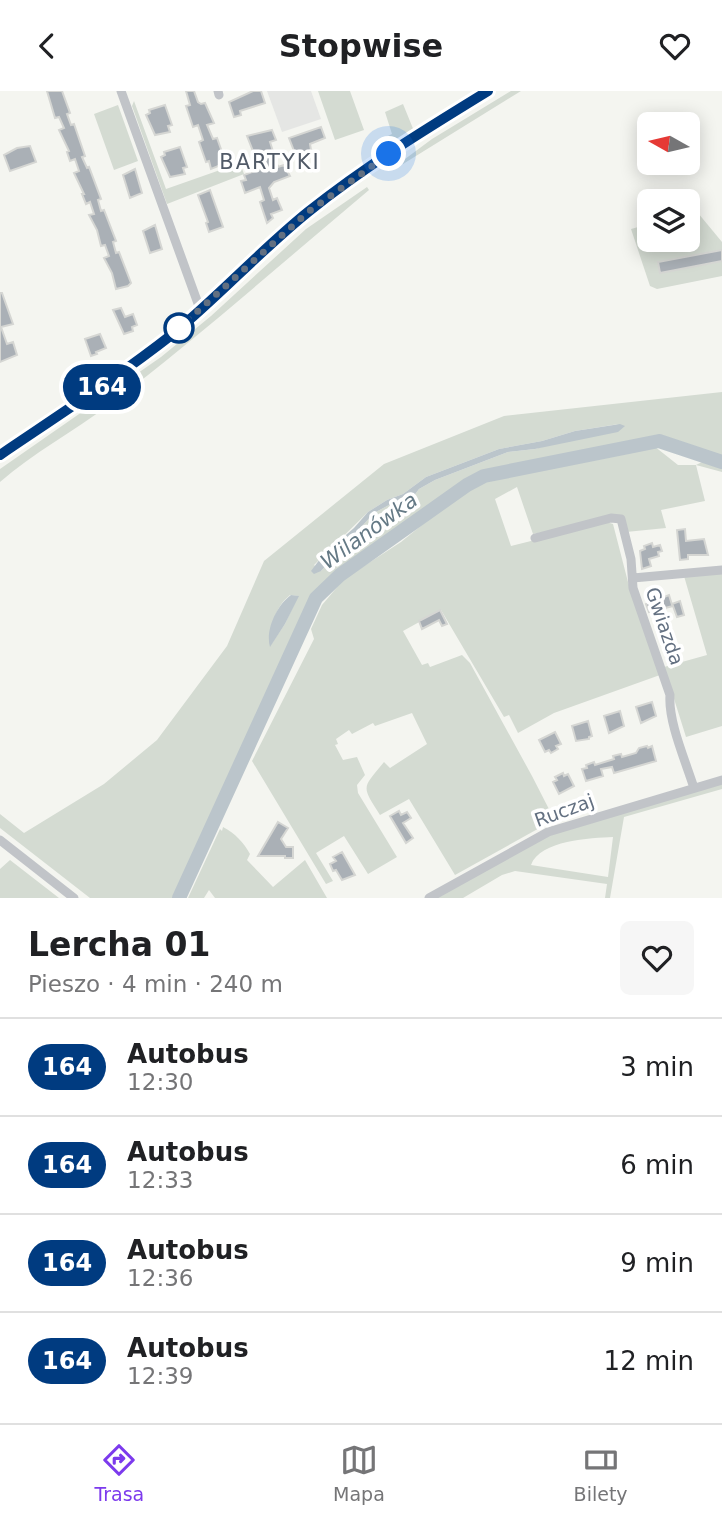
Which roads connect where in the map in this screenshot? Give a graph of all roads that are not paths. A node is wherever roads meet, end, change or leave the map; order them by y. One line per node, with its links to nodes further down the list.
1 (121, 91): 3 (street)
2 (488, 91): 3 (street)
3 (200, 309): 4 (street)
4 (0, 455)
5 (535, 538): 7 (street, Gwiazda)
6 (722, 570): 7 (street)
7 (633, 578): 9 (street, Gwiazda)
8 (722, 780): 9 (street, Ruczaj)
9 (694, 788): 12 (street, Ruczaj)
10 (0, 840): 11 (street)
11 (74, 898)
12 (429, 898)

